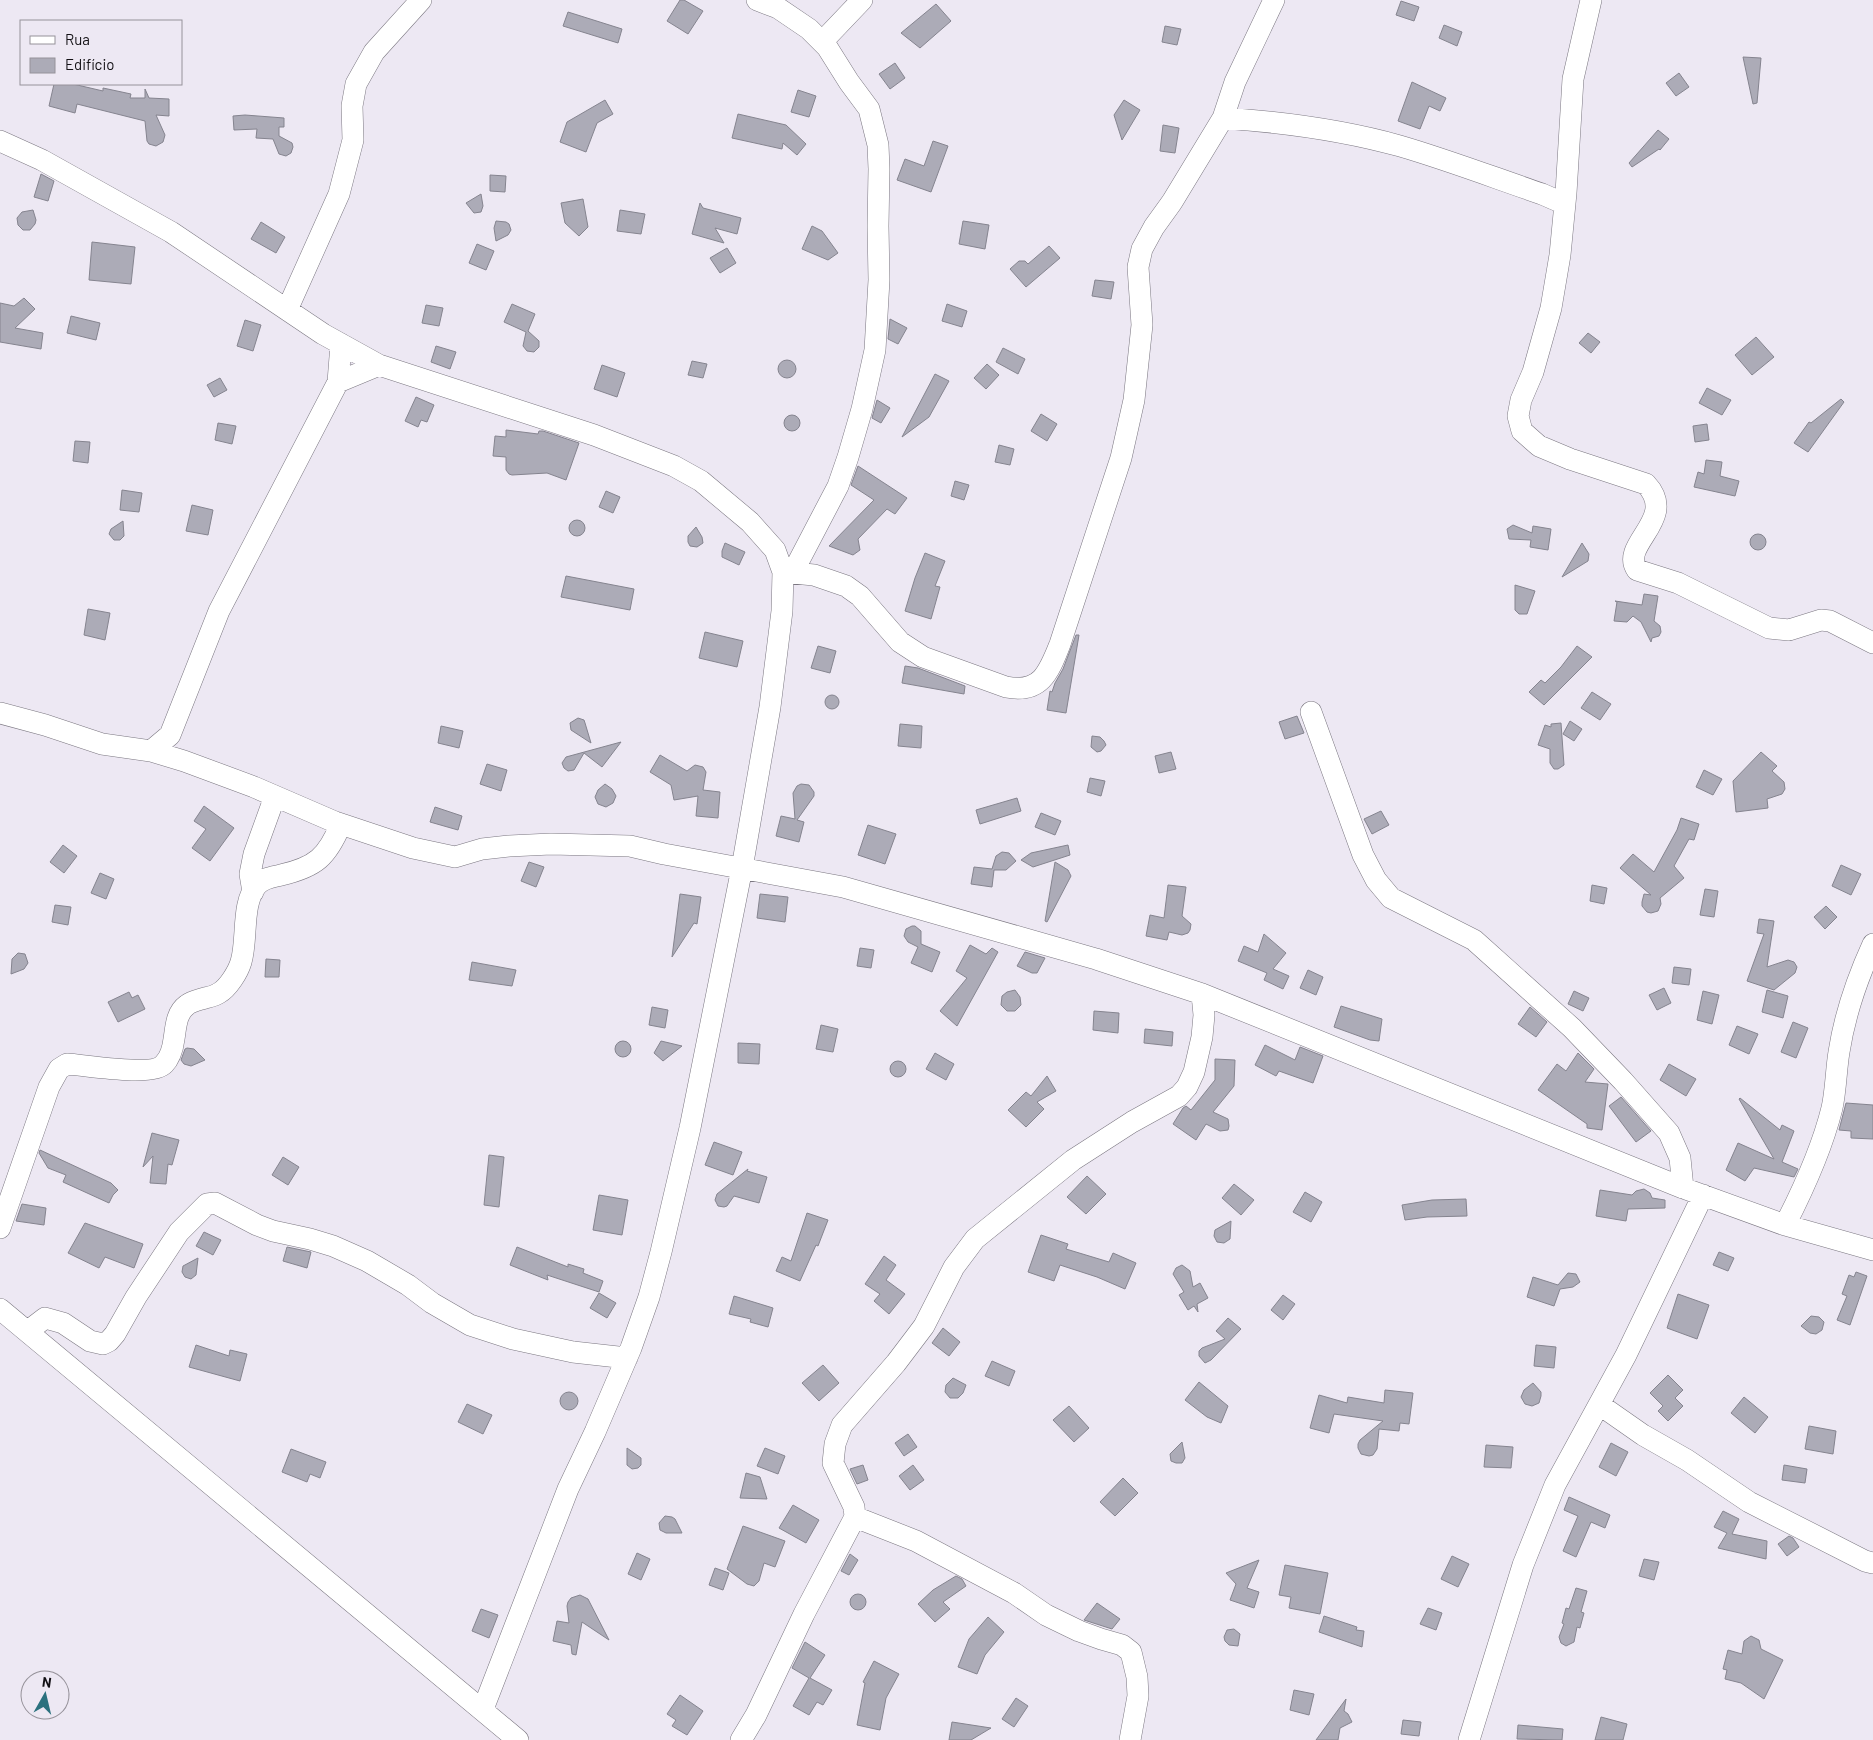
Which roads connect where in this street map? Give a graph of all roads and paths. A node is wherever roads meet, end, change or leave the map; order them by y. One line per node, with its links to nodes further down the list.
1 (421, 0): 10 (street)
2 (757, 0): 6 (street)
3 (862, 0): 6 (street)
4 (1274, 0): 7 (street)
5 (1591, 0): 9 (street)
6 (822, 42): 14 (street)
7 (1223, 118): 9 (street); 14 (street)
8 (0, 141): 10 (street)
9 (1565, 204): 15 (street)
10 (287, 310): 11 (street)
11 (341, 344): 12 (street); 13 (street)
12 (379, 365): 13 (street); 14 (street)
13 (338, 382): 18 (street)
14 (788, 572): 23 (street)
15 (1873, 643)
16 (1311, 712): 27 (street)
17 (0, 713): 19 (street)
18 (170, 735): 19 (street); 20 (street)
19 (151, 751): 20 (street)
20 (184, 761): 21 (street)
21 (275, 796): 22 (street); 24 (street)
22 (341, 824): 23 (street); 24 (street)
23 (742, 868): 26 (street); 34 (street)
24 (253, 892): 30 (street)
25 (1873, 944): 29 (street)
26 (1202, 994): 27 (street); 36 (street)
27 (1683, 1188): 28 (street)
28 (1703, 1195): 29 (street); 35 (street)
29 (1785, 1224): 31 (street)
30 (0, 1228)
31 (1873, 1250)
32 (0, 1308): 33 (street)
33 (28, 1331): 34 (street); 38 (street)
34 (627, 1358): 38 (street)
35 (1600, 1405): 37 (street); 42 (street)
36 (855, 1517): 40 (street); 41 (street)
37 (1873, 1563)
38 (483, 1710): 39 (street)
39 (518, 1740)
40 (741, 1740)
41 (1130, 1740)
42 (1469, 1740)

